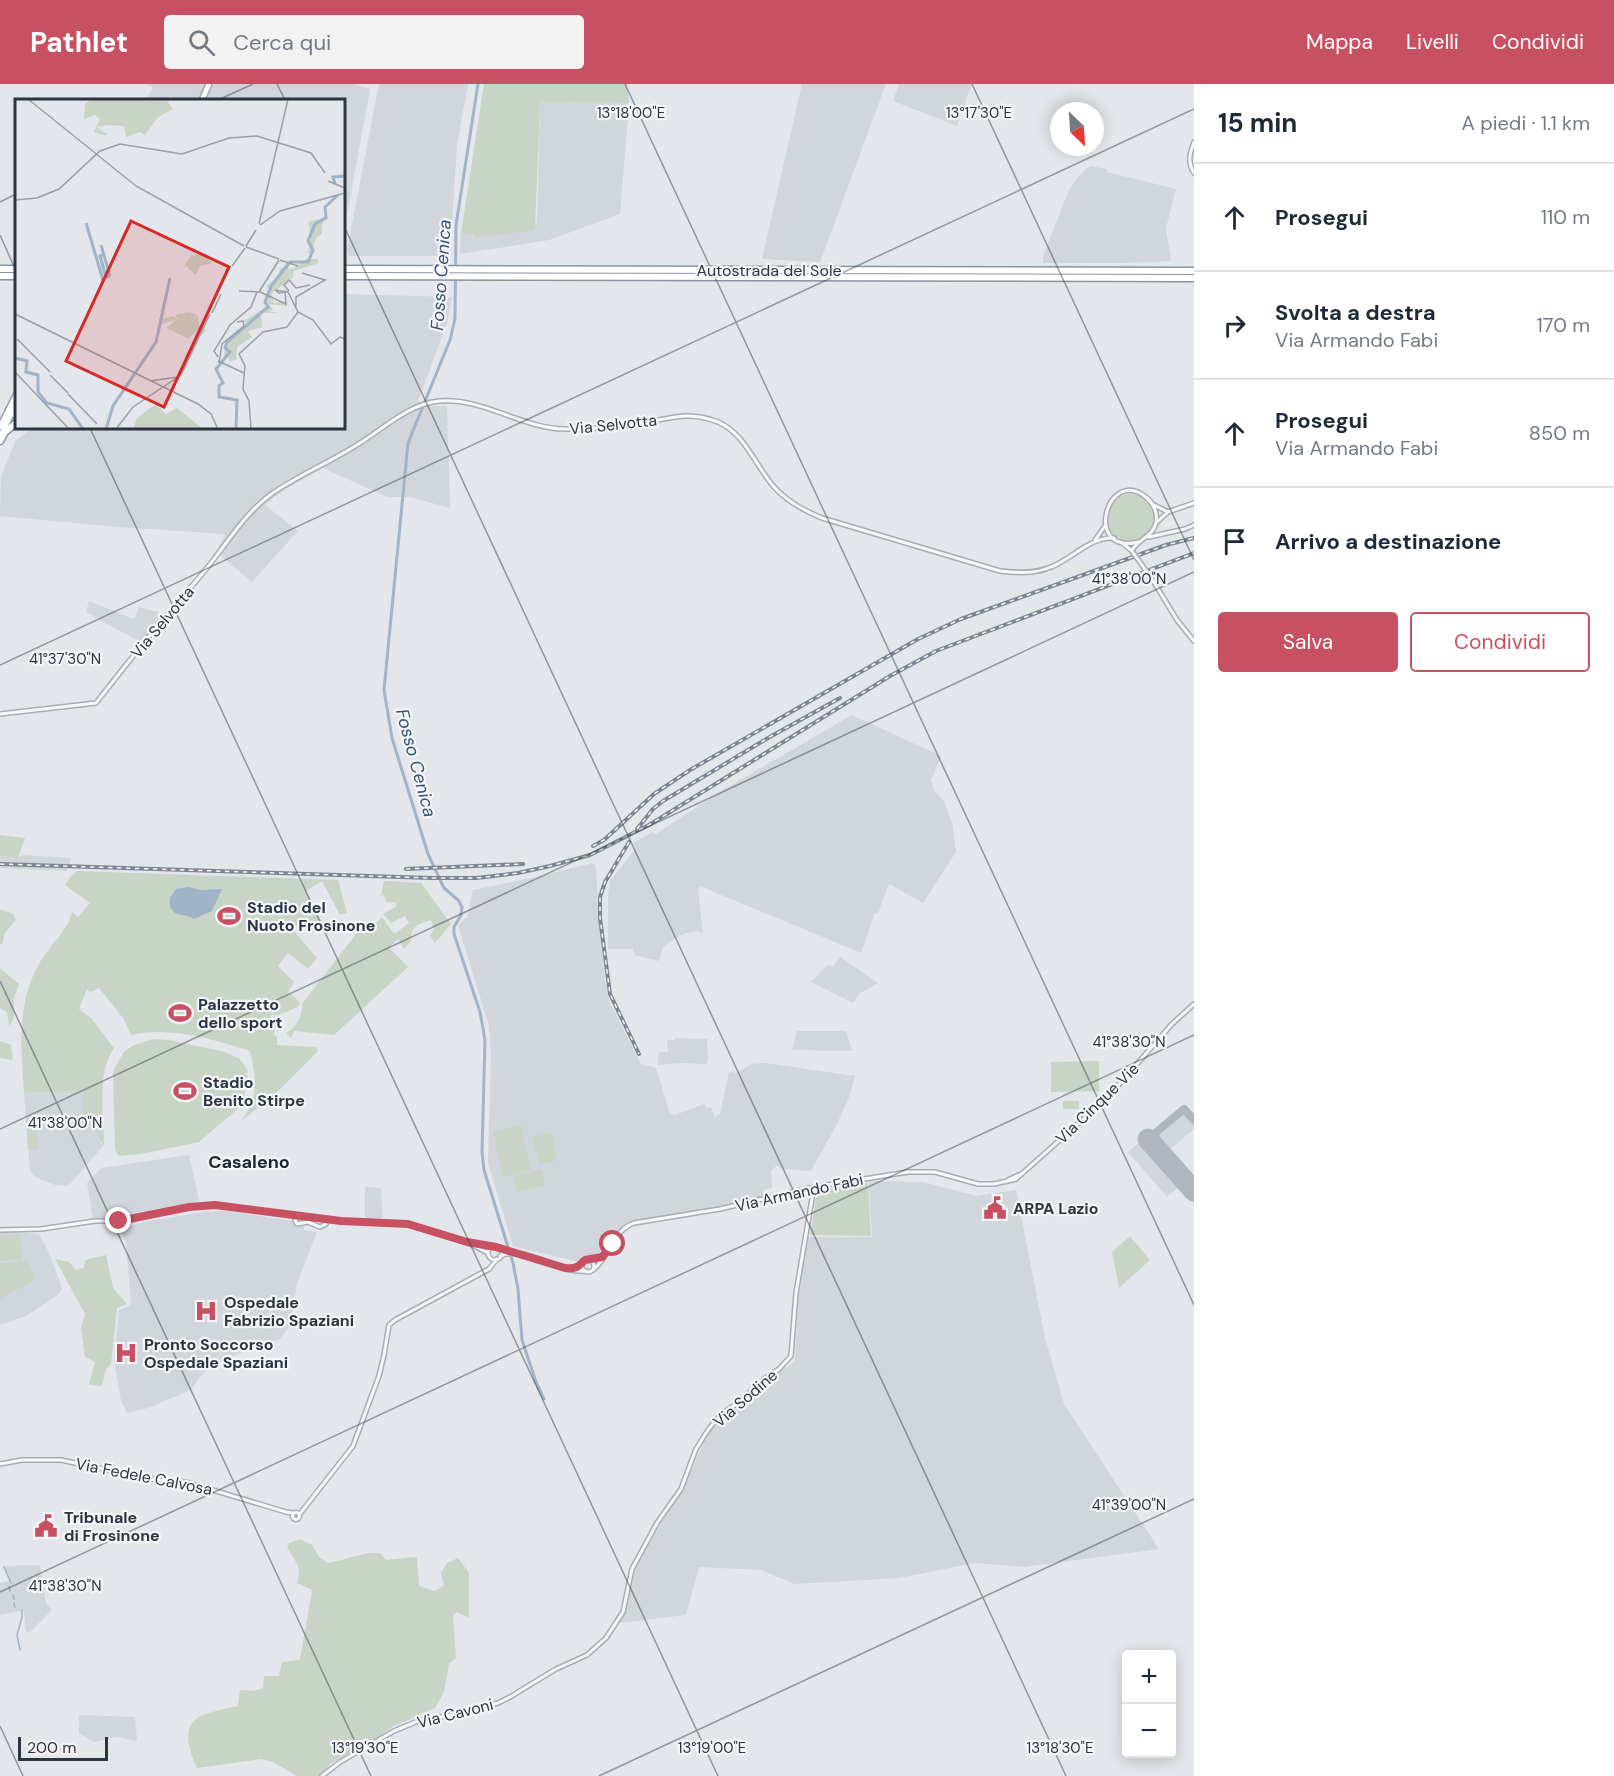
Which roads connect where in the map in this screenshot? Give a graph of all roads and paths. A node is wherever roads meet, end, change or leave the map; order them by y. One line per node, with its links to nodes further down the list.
1 (209, 84): 2 (main road)
2 (202, 99)
3 (1194, 142): 4 (street)
4 (1194, 173)
5 (345, 268): 7 (highway, Autostrada del Sole)
6 (1194, 271): 8 (highway, Autostrada del Sole)
7 (446, 273): 8 (highway, Autostrada del Sole); 9 (highway, Autostrada del Sole)
8 (467, 274): 10 (highway, Autostrada del Sole)
9 (345, 276)
10 (1194, 278)
11 (14, 409): 13 (main road); 14 (main road)
12 (15, 424): 14 (highway)
13 (0, 427)
14 (0, 439)
15 (1194, 503): 17 (street)
16 (1152, 504): 17 (street); 18 (street); 19 (street)
17 (1168, 512): 18 (street)
18 (1155, 524): 22 (street)
19 (1106, 525): 21 (street); 25 (street, Via Selvotta)
20 (1194, 525): 22 (street)
21 (1114, 538): 23 (street); 25 (street, Via Selvotta)
22 (1144, 539): 24 (street)
23 (1122, 542): 24 (street); 26 (street)
24 (1139, 542): 26 (street)
25 (1092, 543): 28 (street, Via Selvotta)
26 (1132, 551): 27 (street, bridge)
27 (1194, 640)
28 (0, 714)
29 (1194, 1004): 30 (street, Via Cinque Vie)
30 (1005, 1181): 31 (street, Via Armando Fabi)
31 (814, 1187): 43 (street, Via Armando Fabi); 53 (street, Via Sodine)
32 (272, 1213): 33 (street); 35 (street); 38 (street)
33 (299, 1216): 34 (street); 35 (street)
34 (322, 1218): 36 (street); 37 (street)
35 (295, 1220): 37 (street)
36 (341, 1221): 37 (street); 39 (street)
37 (326, 1224)
38 (0, 1230)
39 (467, 1242): 40 (street); 44 (street)
40 (493, 1247): 41 (street); 44 (street)
41 (499, 1249): 42 (street); 45 (street)
42 (506, 1252): 45 (street); 48 (street)
43 (606, 1254): 46 (street); 49 (street, Via Armando Fabi)
44 (489, 1255): 45 (street); 50 (street)
45 (499, 1258): 50 (street)
46 (592, 1260): 47 (street); 49 (street)
47 (582, 1265): 48 (street); 51 (street)
48 (565, 1268): 51 (street)
49 (593, 1270): 51 (street)
50 (486, 1271): 52 (street, Via Fedele Calvosa)
51 (584, 1272)
52 (0, 1464)
53 (614, 1627): 54 (street, Via Cavoni)
54 (322, 1776)

